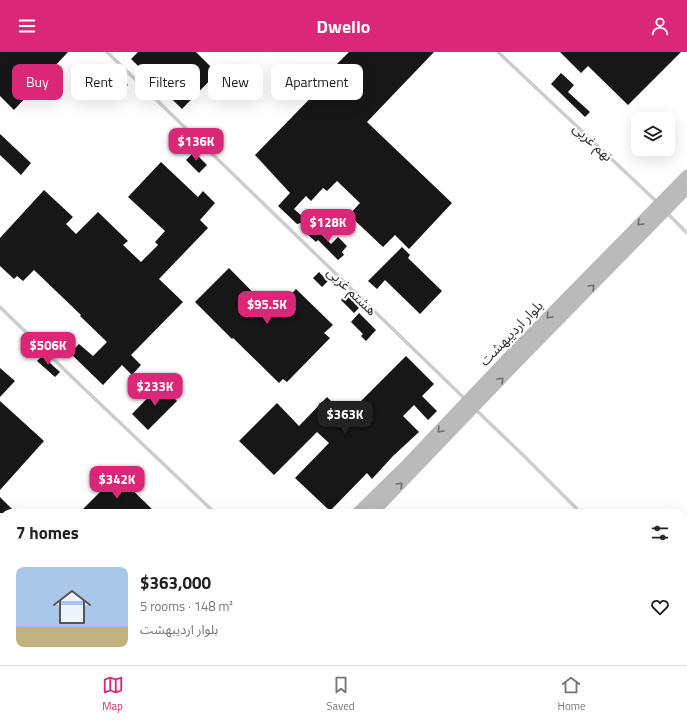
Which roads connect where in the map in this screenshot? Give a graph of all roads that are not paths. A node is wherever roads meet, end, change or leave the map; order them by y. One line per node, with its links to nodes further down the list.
1 (106, 52): 8 (lane, هشتم غربی)
2 (498, 52): 5 (lane, نهم غربی)
3 (687, 175): 5 (street, بلوار اردیبهشت)
4 (687, 188): 5 (street, بلوار اردیبهشت)
5 (662, 208): 6 (lane, نهم غربی); 8 (street, بلوار اردیبهشت)
6 (687, 233)
7 (0, 307): 9 (lane)
8 (470, 405): 10 (street, بلوار اردیبهشت, one-way to 10); 11 (street, بلوار اردیبهشت, one-way to 8); 12 (lane, هشتم غربی)
9 (211, 509)
10 (362, 509)
11 (377, 509)
12 (577, 509)

